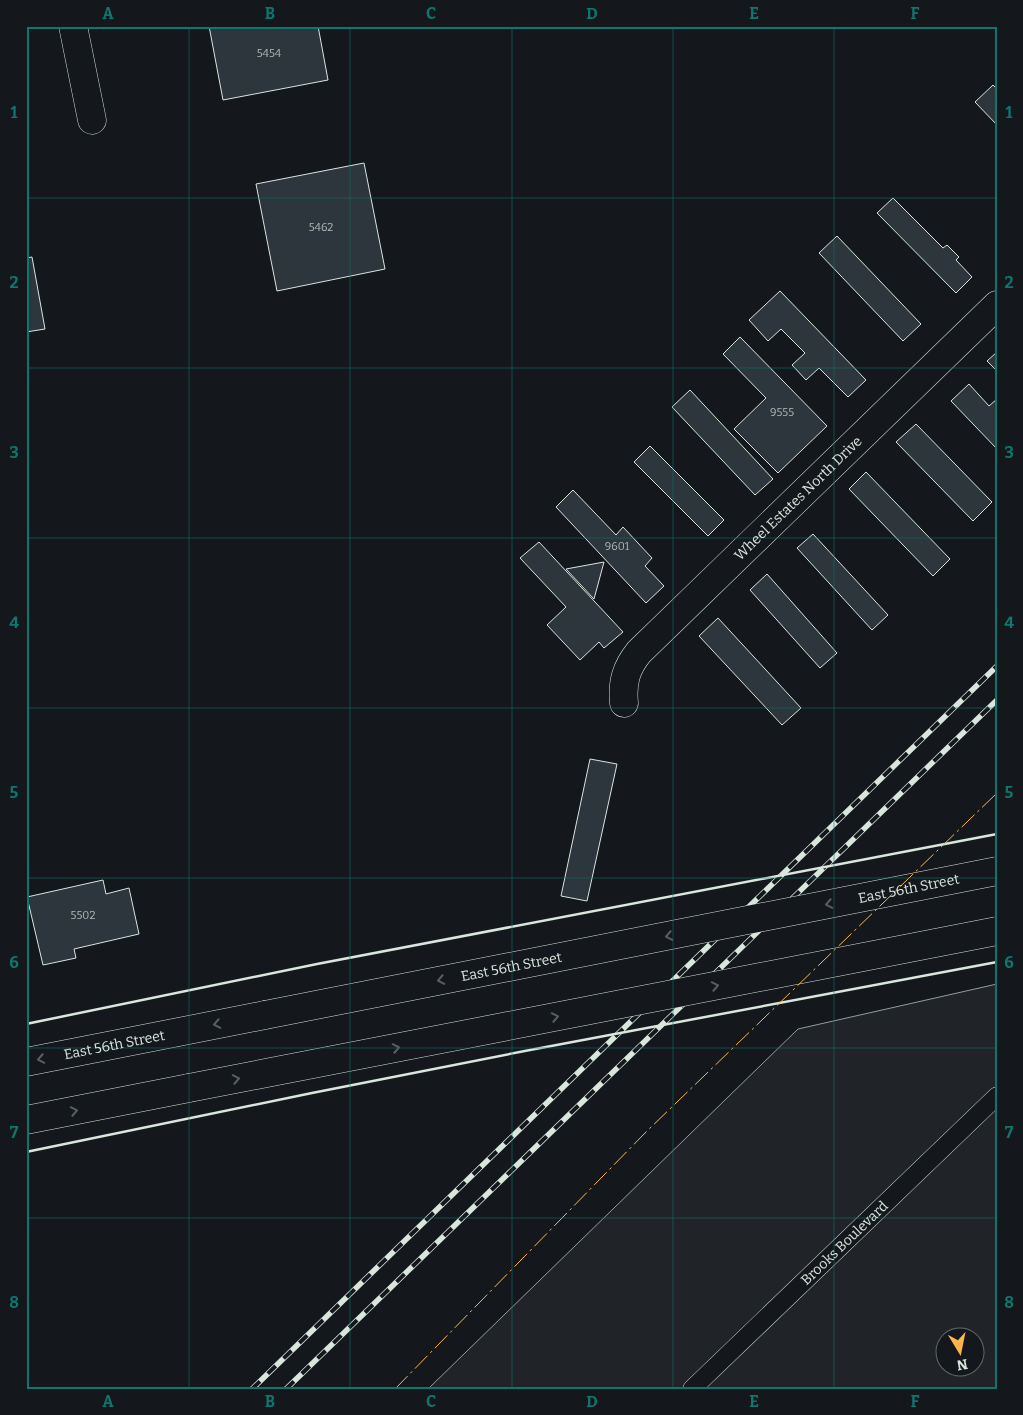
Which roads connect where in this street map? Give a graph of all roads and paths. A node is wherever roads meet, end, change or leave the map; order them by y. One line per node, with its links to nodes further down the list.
1 (73, 26): 2 (main road)
2 (92, 120)
3 (997, 305): 4 (main road, Wheel Estates North Drive)
4 (624, 703)
5 (997, 872): 7 (main road, East 56th Street, one-way to 7, bridge)
6 (997, 931): 9 (main road, one-way to 6, bridge)
7 (26, 1062)
8 (997, 1096): 10 (lane, Brooks Boulevard)
9 (26, 1120)
10 (692, 1389)

